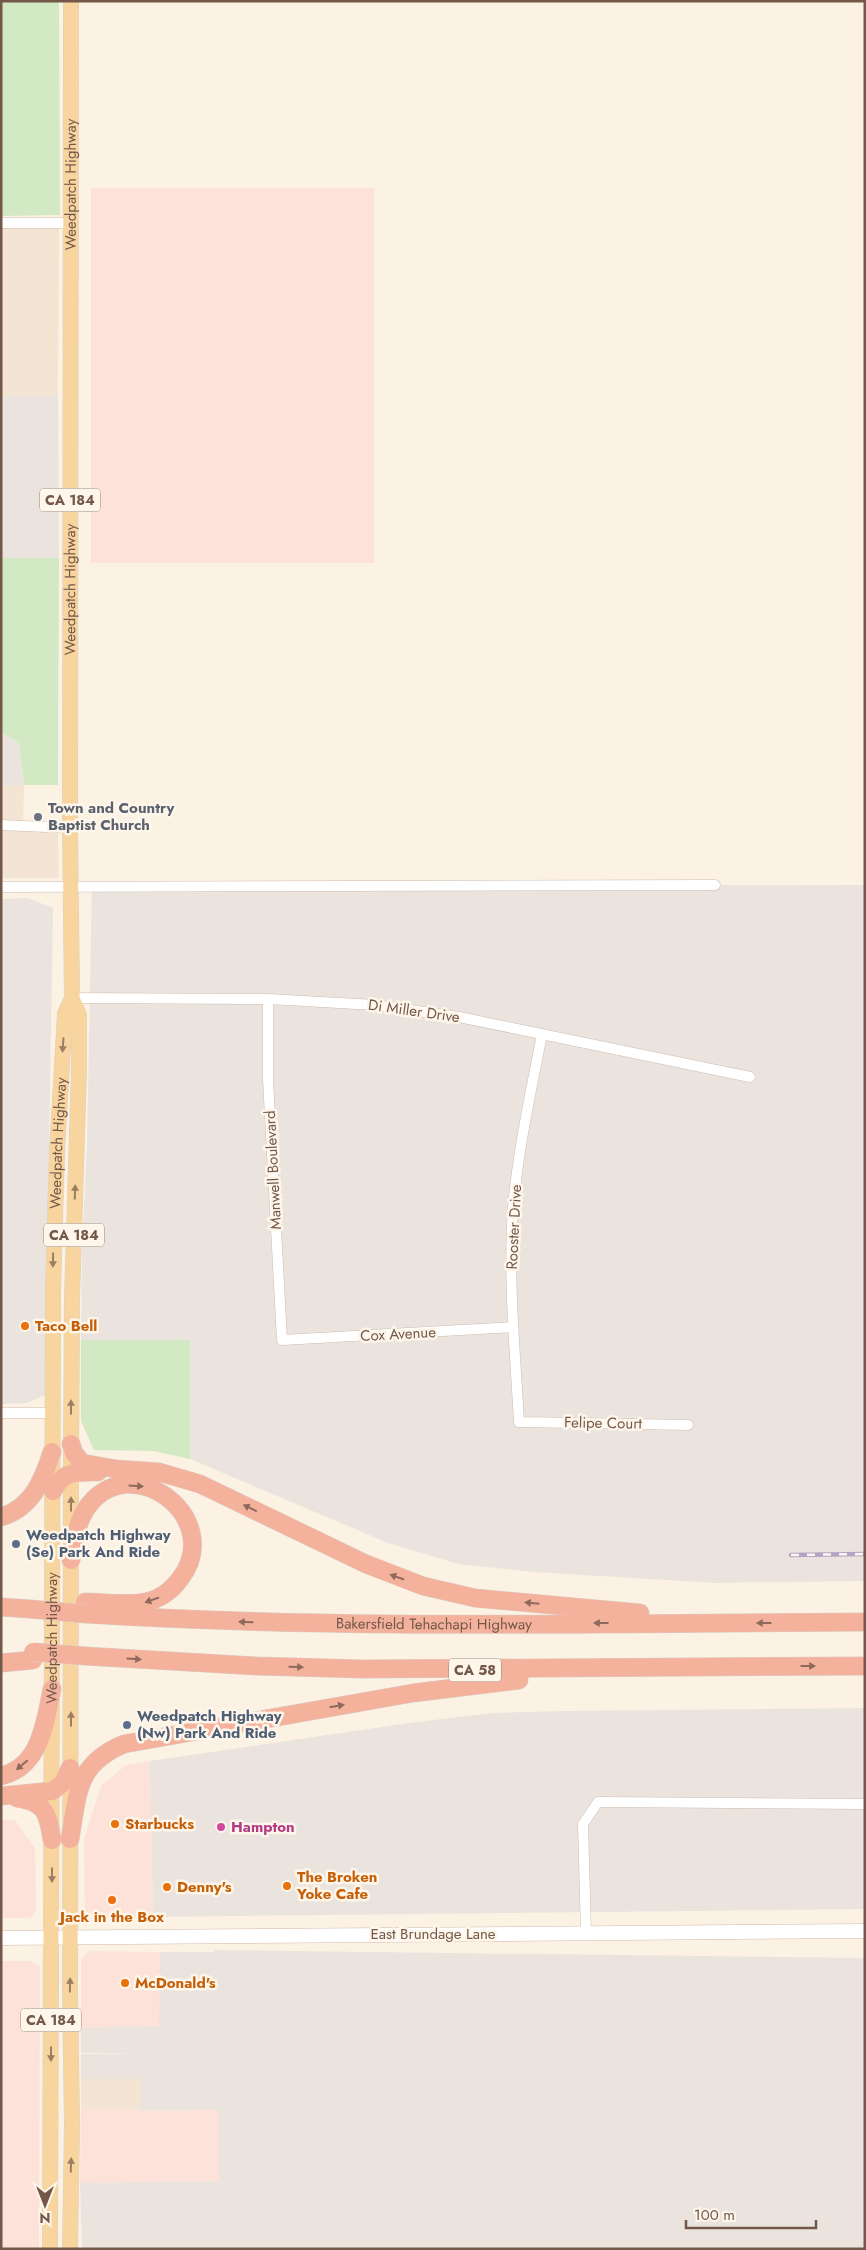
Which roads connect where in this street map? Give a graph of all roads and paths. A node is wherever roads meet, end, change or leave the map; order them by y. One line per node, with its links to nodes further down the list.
1 (71, 1): 3 (main road, Weedpatch Highway / CA 184)
2 (1, 223): 3 (street)
3 (71, 223): 5 (main road, Weedpatch Highway / CA 184)
4 (1, 825): 5 (street)
5 (70, 828): 8 (main road, Weedpatch Highway / CA 184)
6 (716, 885): 8 (street)
7 (1, 887): 8 (street)
8 (72, 887): 9 (main road, Weedpatch Highway / CA 184)
9 (72, 998): 10 (street, Di Miller Drive); 16 (main road, Weedpatch Highway / CA 184, one-way to 16); 19 (main road, Weedpatch Highway / CA 184, one-way to 9)
10 (268, 999): 11 (street, Di Miller Drive); 14 (street, Manwell Boulevard)
11 (542, 1034): 12 (street, Di Miller Drive); 13 (street, Rooster Drive)
12 (750, 1077)
13 (513, 1327): 14 (street, Cox Avenue); 17 (street, Rooster Drive)
14 (282, 1340)
15 (1, 1413): 16 (street)
16 (52, 1413): 20 (main road, Weedpatch Highway / CA 184)
17 (519, 1422): 18 (street, Felipe Court)
18 (688, 1425)
19 (71, 1444): 21 (highway); 22 (main road, Weedpatch Highway / CA 184)
20 (52, 1452): 23 (main road, Weedpatch Highway / CA 184); 24 (highway)
21 (116, 1469): 22 (highway); 31 (highway, one-way to 21)
22 (71, 1473): 23 (highway); 25 (main road, Weedpatch Highway / CA 184, one-way to 22)
23 (52, 1491): 37 (main road, Weedpatch Highway / CA 184)
24 (1, 1517)
25 (71, 1560): 29 (highway, one-way to 29); 38 (main road, Weedpatch Highway / CA 184, one-way to 25)
26 (1, 1601): 27 (highway)
27 (30, 1605): 28 (highway, Bakersfield Tehachapi Highway); 29 (highway, Bakersfield Tehachapi Highway, bridge)
28 (1, 1607)
29 (86, 1608): 31 (highway, Bakersfield Tehachapi Highway, one-way to 29)
30 (865, 1622): 31 (highway, Bakersfield Tehachapi Highway, one-way to 31)
31 (685, 1623)
32 (1, 1651): 33 (highway)
33 (33, 1656): 34 (highway); 35 (highway, CA 58, one-way to 35, bridge)
34 (1, 1663)
35 (776, 1666): 36 (highway, CA 58, one-way to 36); 43 (highway, one-way to 35)
36 (865, 1666)
37 (52, 1689): 39 (highway, one-way to 39); 40 (main road, Weedpatch Highway / CA 184)
38 (70, 1768): 40 (highway); 43 (main road, Weedpatch Highway / CA 184)
39 (1, 1776)
40 (52, 1791): 41 (highway); 44 (main road, Weedpatch Highway / CA 184)
41 (4, 1796): 44 (highway)
42 (865, 1804): 46 (street)
43 (70, 1839): 48 (main road, Weedpatch Highway / CA 184)
44 (52, 1840): 47 (main road, Weedpatch Highway / CA 184, one-way to 47)
45 (865, 1931): 46 (main road, East Brundage Lane)
46 (586, 1933): 48 (main road, East Brundage Lane)
47 (52, 1937): 48 (main road, East Brundage Lane); 49 (main road, East Brundage Lane); 50 (main road, Weedpatch Highway / CA 184, one-way to 50)
48 (71, 1937): 51 (main road, Weedpatch Highway / CA 184, one-way to 48)
49 (1, 1938)
50 (50, 2249)
51 (70, 2249)

